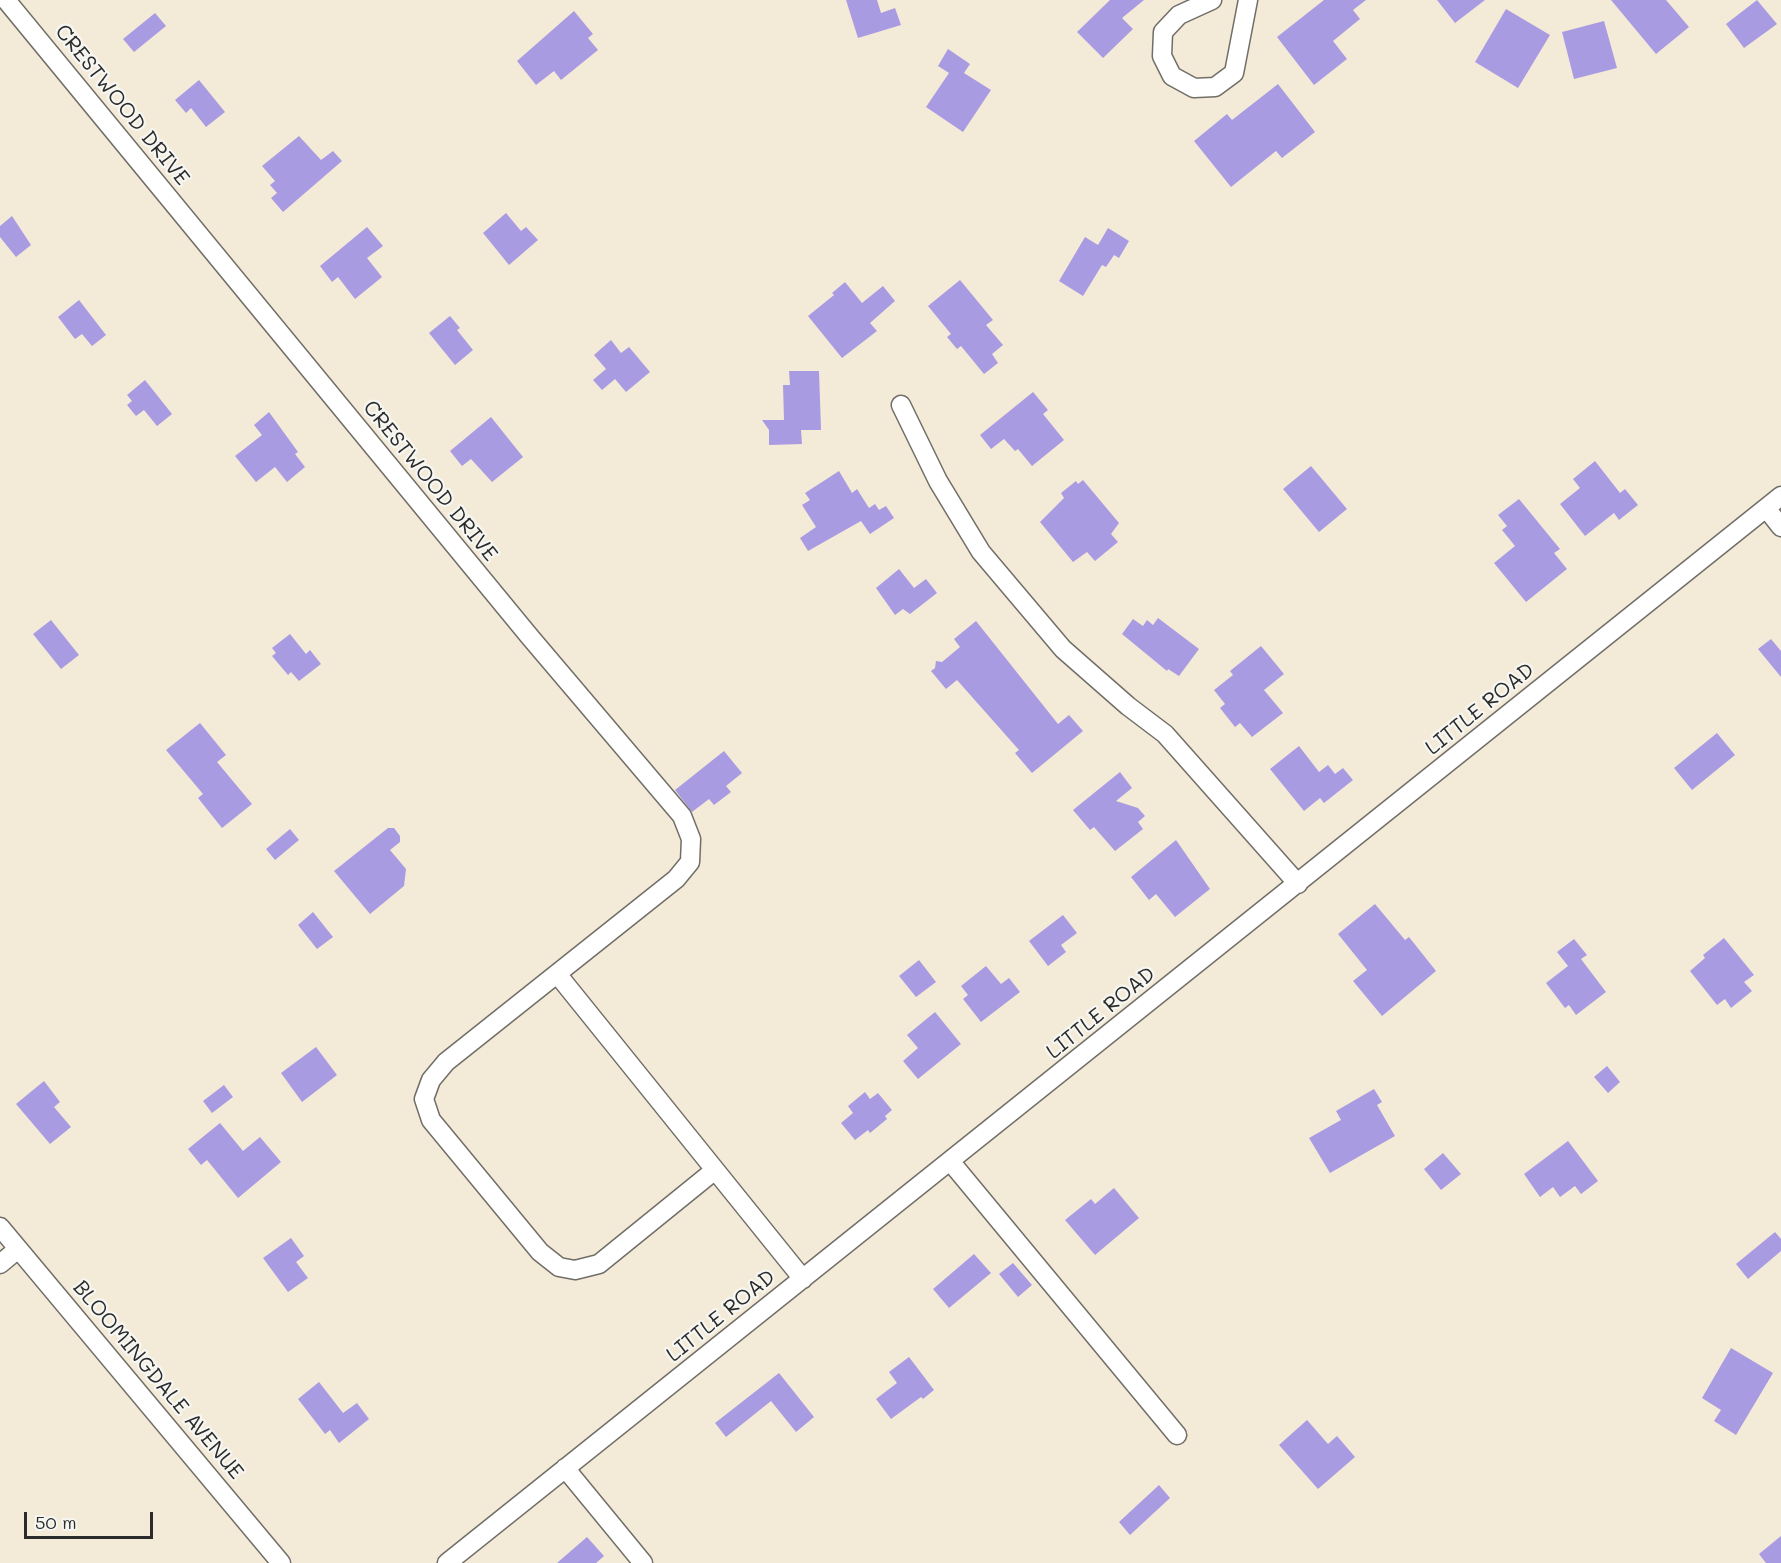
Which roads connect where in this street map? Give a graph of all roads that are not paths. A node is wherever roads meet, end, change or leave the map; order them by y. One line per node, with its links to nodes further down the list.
1 (6, 0): 9 (street, CRESTWOOD DRIVE)
2 (1212, 0): 3 (street)
3 (1248, 0)
4 (901, 405): 8 (street)
5 (1781, 496): 6 (street, LITTLE ROAD)
6 (1766, 508): 7 (street); 8 (street, LITTLE ROAD)
7 (1781, 527)
8 (1298, 884): 10 (street, LITTLE ROAD)
9 (558, 975): 11 (street); 11 (street, CRESTWOOD DRIVE)
10 (950, 1161): 15 (street, LITTLE ROAD); 16 (street)
11 (715, 1170): 15 (street)
12 (0, 1227): 13 (street, BLOOMINGDALE AVENUE)
13 (18, 1249): 14 (street); 18 (street, BLOOMINGDALE AVENUE)
14 (0, 1264)
15 (803, 1279): 17 (street, LITTLE ROAD)
16 (1177, 1435)
17 (565, 1468): 19 (street, LITTLE ROAD); 20 (street)
18 (281, 1563)
19 (447, 1563)
20 (643, 1563)

